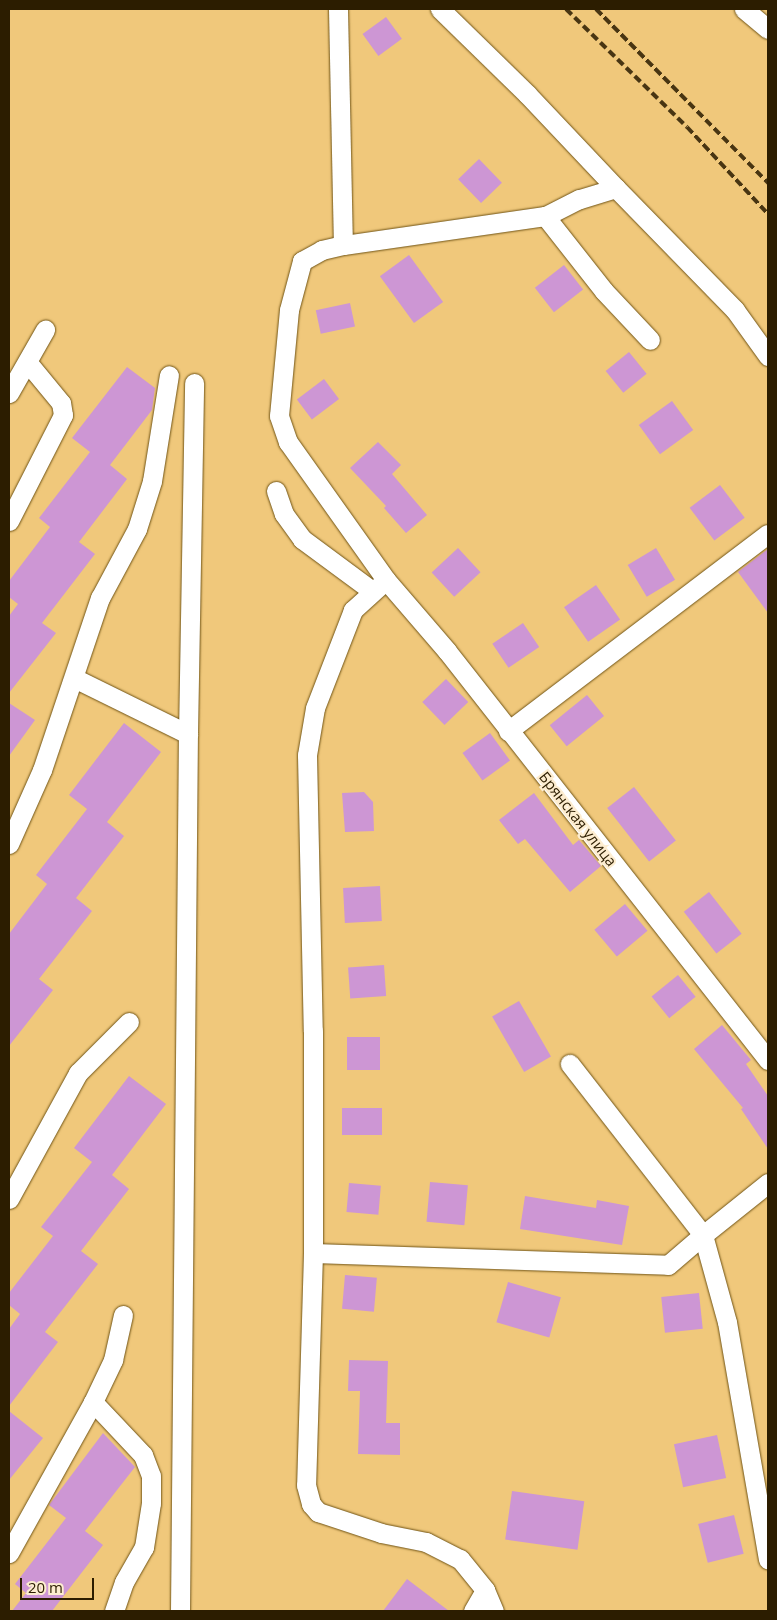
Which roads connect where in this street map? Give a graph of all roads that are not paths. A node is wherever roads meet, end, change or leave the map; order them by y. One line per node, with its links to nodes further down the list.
1 (338, 9): 7 (street)
2 (440, 9): 5 (street)
3 (744, 9): 4 (street)
4 (768, 30)
5 (616, 188): 6 (street); 10 (street)
6 (545, 216): 7 (street); 9 (street)
7 (343, 245): 18 (street)
8 (45, 330): 11 (street)
9 (650, 340)
10 (768, 356)
11 (28, 363): 14 (street); 16 (street)
12 (169, 376): 19 (street)
13 (194, 383): 21 (street)
14 (9, 393)
15 (276, 491): 18 (street)
16 (9, 521)
17 (768, 534): 20 (street)
18 (379, 585): 20 (street, Брянская улица); 29 (street)
19 (74, 678): 21 (street); 22 (street)
20 (508, 731): 24 (street, Брянская улица)
21 (188, 734): 36 (street)
22 (9, 844)
23 (129, 1022): 27 (street)
24 (768, 1060)
25 (570, 1064): 28 (street)
26 (768, 1182): 28 (street)
27 (9, 1200)
28 (704, 1236): 29 (street); 33 (street)
29 (313, 1253): 34 (street)
30 (123, 1315): 31 (street)
31 (93, 1402): 32 (street); 35 (street)
32 (9, 1553)
33 (768, 1558)
34 (485, 1590): 37 (street); 38 (street)
35 (114, 1611)
36 (180, 1611)
37 (474, 1611)
38 (494, 1611)

